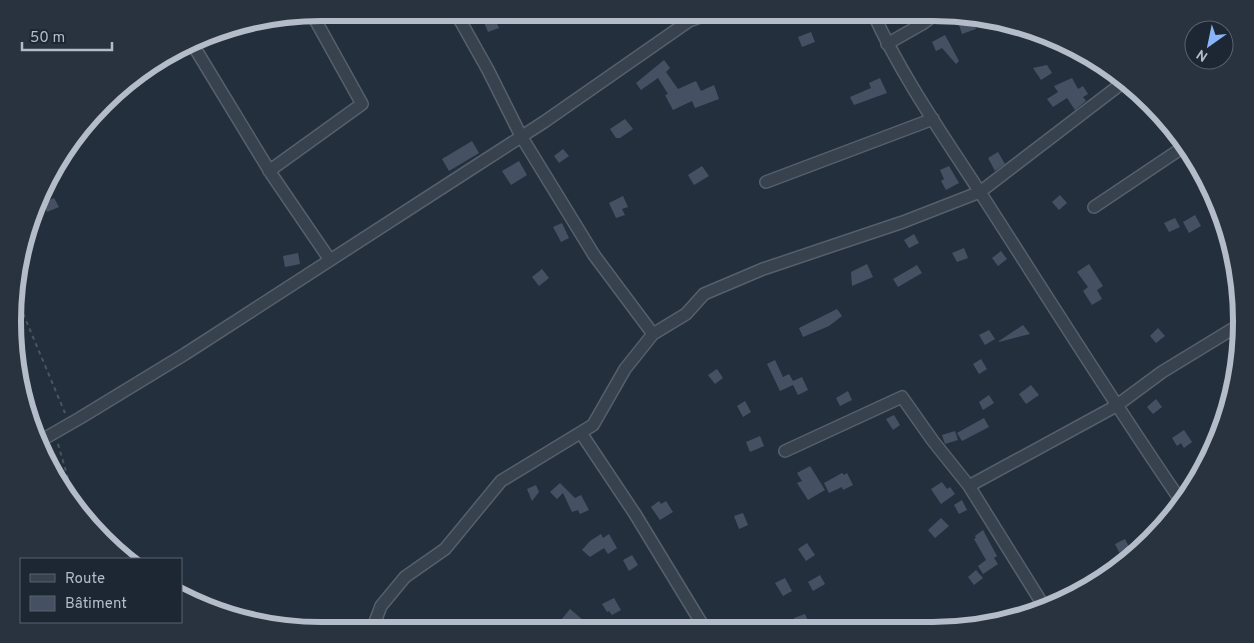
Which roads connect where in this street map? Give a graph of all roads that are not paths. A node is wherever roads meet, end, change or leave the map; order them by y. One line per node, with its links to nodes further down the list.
1 (316, 21): 12 (street)
2 (460, 21): 10 (street)
3 (689, 21): 10 (street)
4 (876, 21): 6 (street)
5 (926, 21): 6 (street)
6 (886, 44): 9 (street)
7 (196, 49): 12 (street)
8 (1118, 86): 14 (street)
9 (933, 119): 13 (street); 14 (street)
10 (521, 136): 16 (street); 18 (street)
11 (1179, 150): 15 (street)
12 (270, 171): 16 (street)
13 (766, 182)
14 (980, 192): 18 (street); 19 (street)
15 (1094, 207)
16 (330, 260): 21 (street)
17 (1233, 329): 19 (street)
18 (653, 334): 20 (street)
19 (1116, 406): 23 (street); 24 (street)
20 (581, 433): 26 (street); 27 (street)
21 (45, 438)
22 (785, 451): 23 (street)
23 (969, 486): 25 (street)
24 (1177, 495)
25 (1042, 601)
26 (375, 622)
27 (701, 622)

